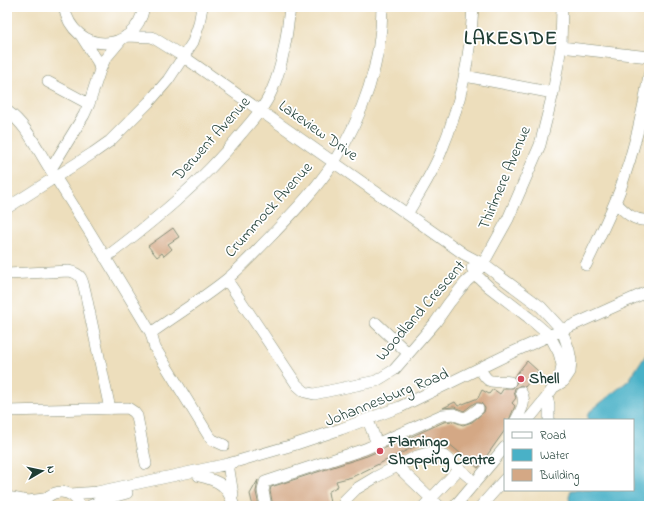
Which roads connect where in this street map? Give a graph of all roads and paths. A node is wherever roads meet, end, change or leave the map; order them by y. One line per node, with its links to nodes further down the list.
1 (64, 7): 8 (street)
2 (202, 7): 12 (street)
3 (290, 7): 20 (street, Derwent Avenue)
4 (382, 7): 22 (street, Crummock Avenue)
5 (473, 7): 16 (street)
6 (562, 7): 11 (street, Thirlmere Avenue)
7 (143, 11): 9 (street); 10 (street)
8 (82, 37): 10 (street, Lakeview Drive); 14 (street)
9 (152, 37): 10 (street, Lakeview Drive); 12 (street, Lakeview Drive)
10 (124, 38): 14 (street)
11 (561, 47): 13 (street); 18 (street, Thirlmere Avenue)
12 (184, 57): 20 (street, Lakeview Drive); 23 (street)
13 (649, 57)
14 (100, 70): 19 (street)
15 (649, 75): 24 (street)
16 (466, 76): 18 (street); 26 (street)
17 (48, 82): 19 (street)
18 (553, 93): 30 (street, Thirlmere Avenue)
19 (89, 104): 23 (street)
20 (261, 110): 22 (street, Lakeview Drive); 29 (street, Derwent Avenue)
21 (7, 111): 23 (street)
22 (333, 162): 26 (street, Lakeview Drive); 34 (street, Crummock Avenue)
23 (53, 173): 25 (street); 29 (street)
24 (615, 202): 27 (street); 31 (street)
25 (7, 208)
26 (407, 214): 28 (street, Lakeview Drive)
27 (649, 220)
28 (464, 254): 30 (street, Lakeview Drive); 33 (street, Lakeview Drive)
29 (105, 258): 39 (street)
30 (482, 264): 33 (street, Woodland Crescent); 36 (street, Lakeview Drive)
31 (586, 265)
32 (7, 274): 48 (street)
33 (475, 274): 37 (street, Lakeview Drive); 42 (street, Woodland Crescent)
34 (227, 280): 39 (street, Crummock Avenue); 42 (street, Woodland Crescent)
35 (649, 291): 40 (street, Johannesburg Road)
36 (530, 299): 37 (street); 40 (street, Lakeview Drive)
37 (522, 312): 41 (street, Lakeview Drive)
38 (376, 323): 42 (street)
39 (151, 333): 56 (street)
40 (563, 333): 41 (street, Johannesburg Road); 45 (street)
41 (551, 339): 43 (street, Johannesburg Road); 45 (street)
42 (408, 353)
43 (481, 372): 44 (street); 54 (street, Johannesburg Road)
44 (510, 382)
45 (554, 387): 47 (street)
46 (521, 392): 52 (street)
47 (547, 397): 51 (street); 53 (street)
48 (110, 409): 50 (street); 58 (street)
49 (478, 409): 55 (street)
50 (7, 411)
51 (549, 418)
52 (516, 419)
53 (529, 419)
54 (369, 422): 55 (street); 60 (street, Johannesburg Road)
55 (377, 444): 75 (street)
56 (224, 445)
57 (504, 448): 77 (street)
58 (146, 464)
59 (398, 466): 61 (street); 70 (street); 76 (street)
60 (228, 467): 62 (street, Johannesburg Road); 65 (street, Johannesburg Road); 74 (street)
61 (459, 469): 63 (street); 70 (street)
62 (199, 476): 65 (street, Johannesburg Road); 74 (street)
63 (469, 477)
64 (504, 480): 78 (street)
65 (120, 491): 66 (street); 73 (street)
66 (70, 494): 68 (street); 72 (street)
67 (7, 497): 68 (street)
68 (42, 503)
69 (7, 504): 71 (street)
70 (432, 504)
71 (15, 506)
72 (80, 506)
73 (90, 506)
74 (234, 506)
75 (266, 506)
76 (346, 506)
77 (455, 506)
78 (481, 506)

